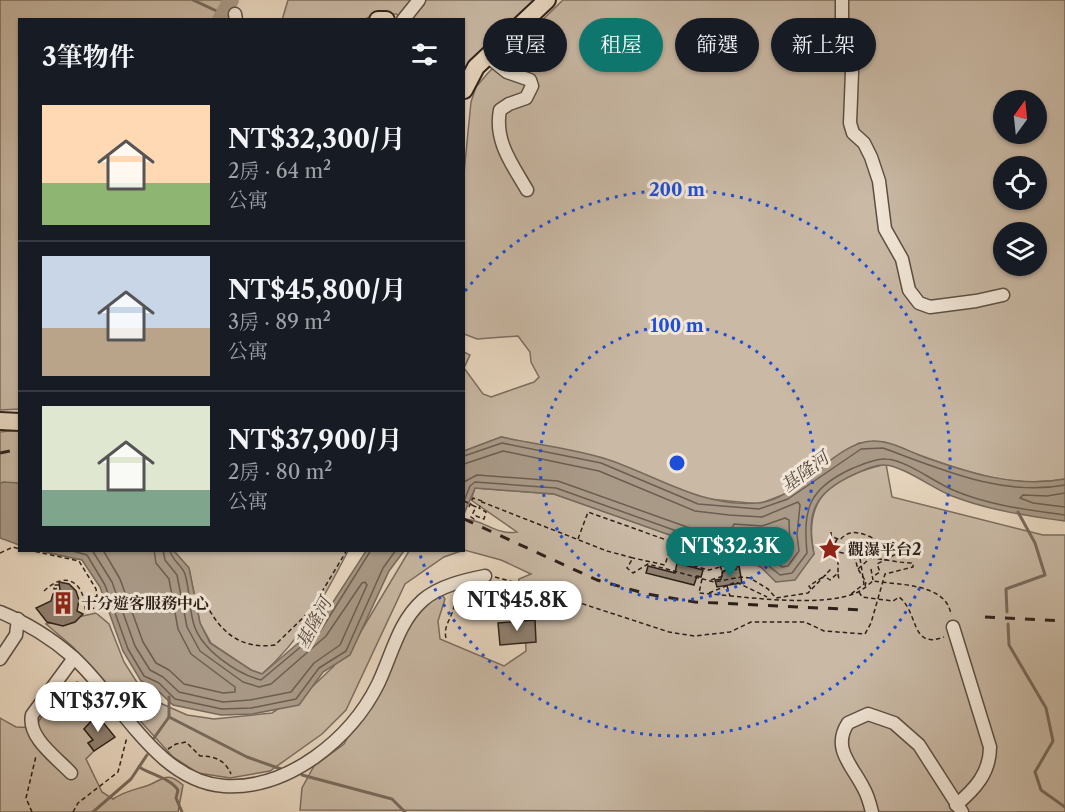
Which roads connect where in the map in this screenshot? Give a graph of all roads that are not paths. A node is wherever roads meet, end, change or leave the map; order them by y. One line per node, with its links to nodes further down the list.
1 (419, 0): 4 (street)
2 (547, 0): 5 (main road)
3 (842, 0): 10 (street)
4 (405, 18)
5 (528, 18)
6 (483, 60): 8 (main road)
7 (507, 72): 9 (street)
8 (465, 88)
9 (527, 190)
10 (1003, 295)
11 (0, 421): 12 (main road)
12 (18, 422)
13 (485, 576): 18 (street)
14 (0, 612): 15 (street)
15 (18, 619): 17 (street); 18 (street)
16 (953, 627): 20 (street)
17 (2, 654)
18 (74, 658): 19 (street)
19 (71, 773)
20 (959, 808): 21 (street)
21 (872, 812)

